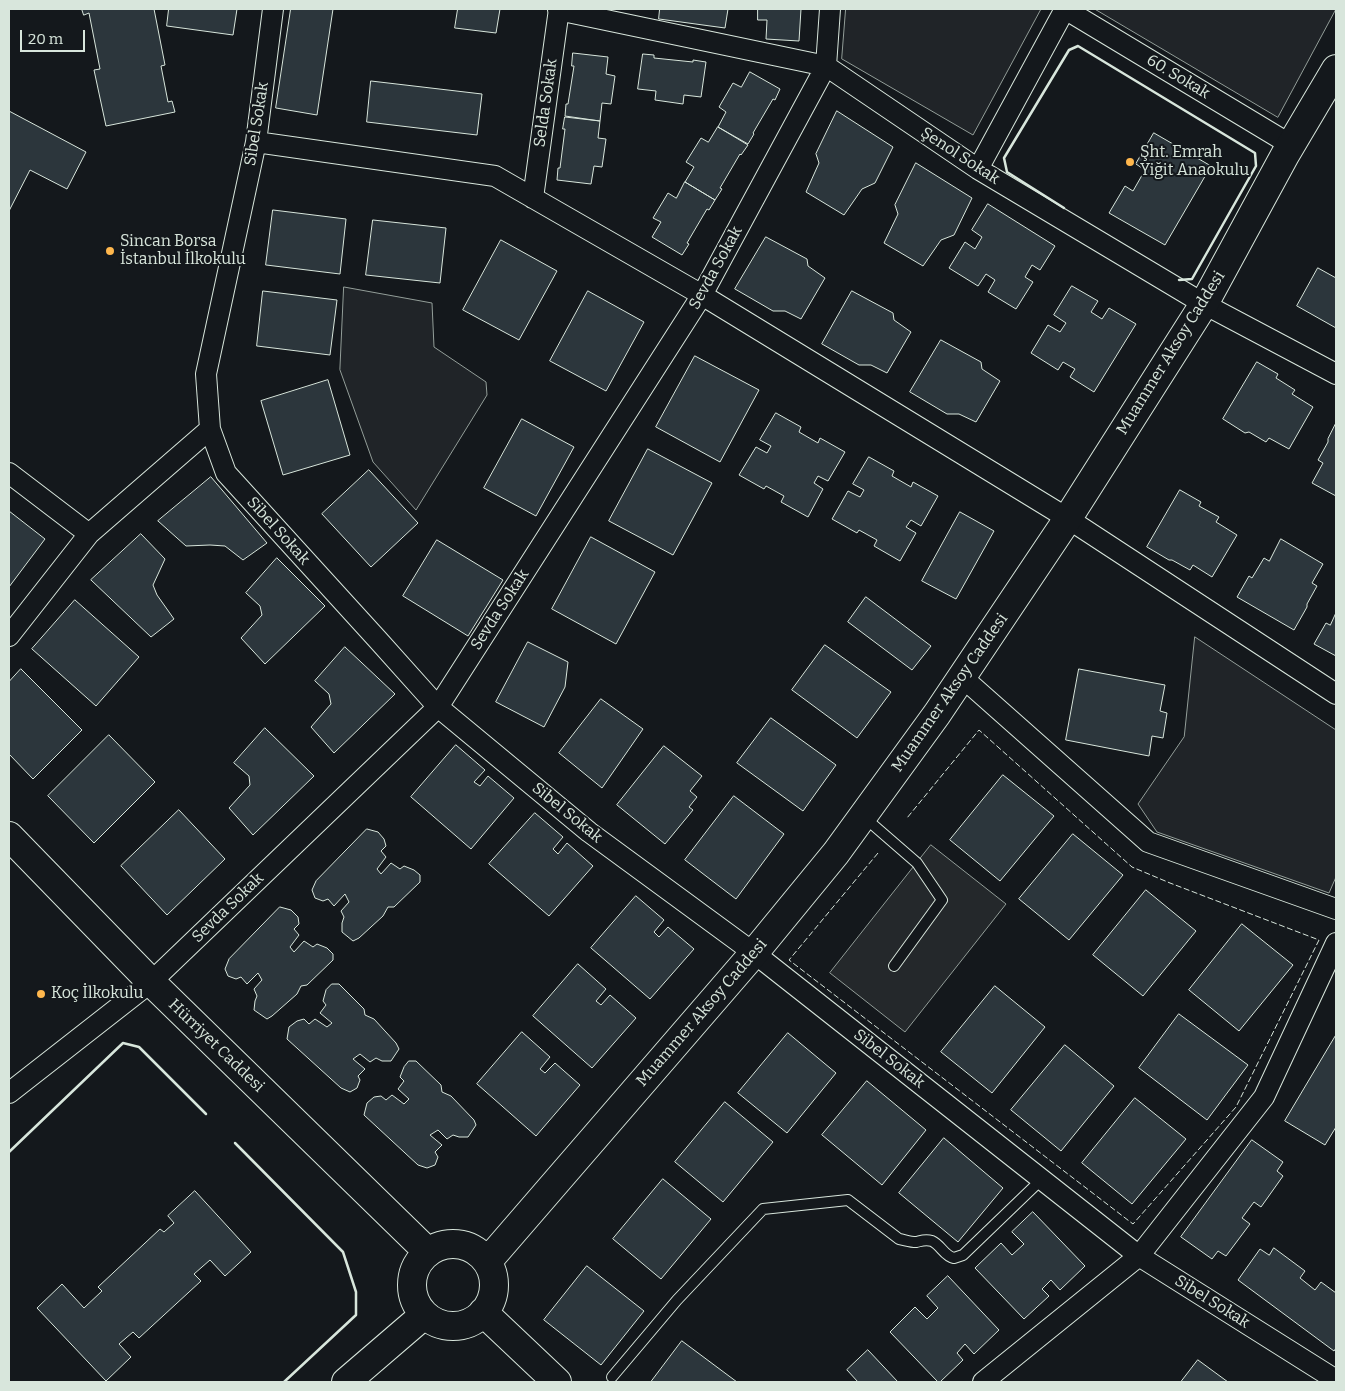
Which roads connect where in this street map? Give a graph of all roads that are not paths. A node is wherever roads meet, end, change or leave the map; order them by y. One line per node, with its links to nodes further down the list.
1 (273, 9): 7 (street, Sibel Sokak)
2 (830, 9): 5 (street, Sevda Sokak)
3 (1065, 9): 8 (street, 60. Sokak); 9 (street)
4 (559, 10): 5 (street, Şenol Sokak); 10 (street, Selda Sokak)
5 (826, 66): 9 (street, Şenol Sokak); 11 (street, Sevda Sokak)
6 (1336, 69): 8 (street, Muammer Aksoy Caddesi)
7 (256, 142): 10 (street); 14 (street, Sibel Sokak)
8 (1291, 145): 12 (street, Muammer Aksoy Caddesi)
9 (978, 169): 12 (street, Şenol Sokak)
10 (533, 198): 11 (street)
11 (702, 295): 16 (street); 21 (street, Sevda Sokak)
12 (1204, 304): 13 (street, Şenol Sokak); 16 (street, Muammer Aksoy Caddesi)
13 (1336, 374)
14 (210, 429): 17 (street); 21 (street, Sibel Sokak)
15 (9, 474): 17 (street)
16 (1067, 518): 19 (street, Muammer Aksoy Caddesi); 20 (street)
17 (89, 534): 18 (street)
18 (9, 636)
19 (962, 677): 22 (street, Muammer Aksoy Caddesi); 24 (street)
20 (1336, 694)
21 (438, 707): 26 (street, Sibel Sokak); 28 (street, Sevda Sokak)
22 (863, 816): 26 (street, Muammer Aksoy Caddesi); 27 (lane)
23 (9, 836): 28 (street, Hürriyet Caddesi)
24 (1336, 909)
25 (1336, 943): 32 (street)
26 (754, 953): 30 (street, Sibel Sokak); 33 (street, Muammer Aksoy Caddesi)
27 (894, 966)
28 (151, 982): 29 (street, Sevda Sokak); 31 (street, Hürriyet Caddesi)
29 (9, 1093)
30 (1042, 1180): 32 (street, Sibel Sokak); 36 (lane)
31 (428, 1252): 33 (street); 35 (street)
32 (1139, 1256): 37 (street, Sibel Sokak); 40 (street)
33 (487, 1262): 34 (street)
34 (483, 1312): 35 (street); 39 (street)
35 (424, 1315): 38 (street)
36 (612, 1377)
37 (1336, 1380)
38 (346, 1382)
39 (556, 1382)
40 (983, 1382)

